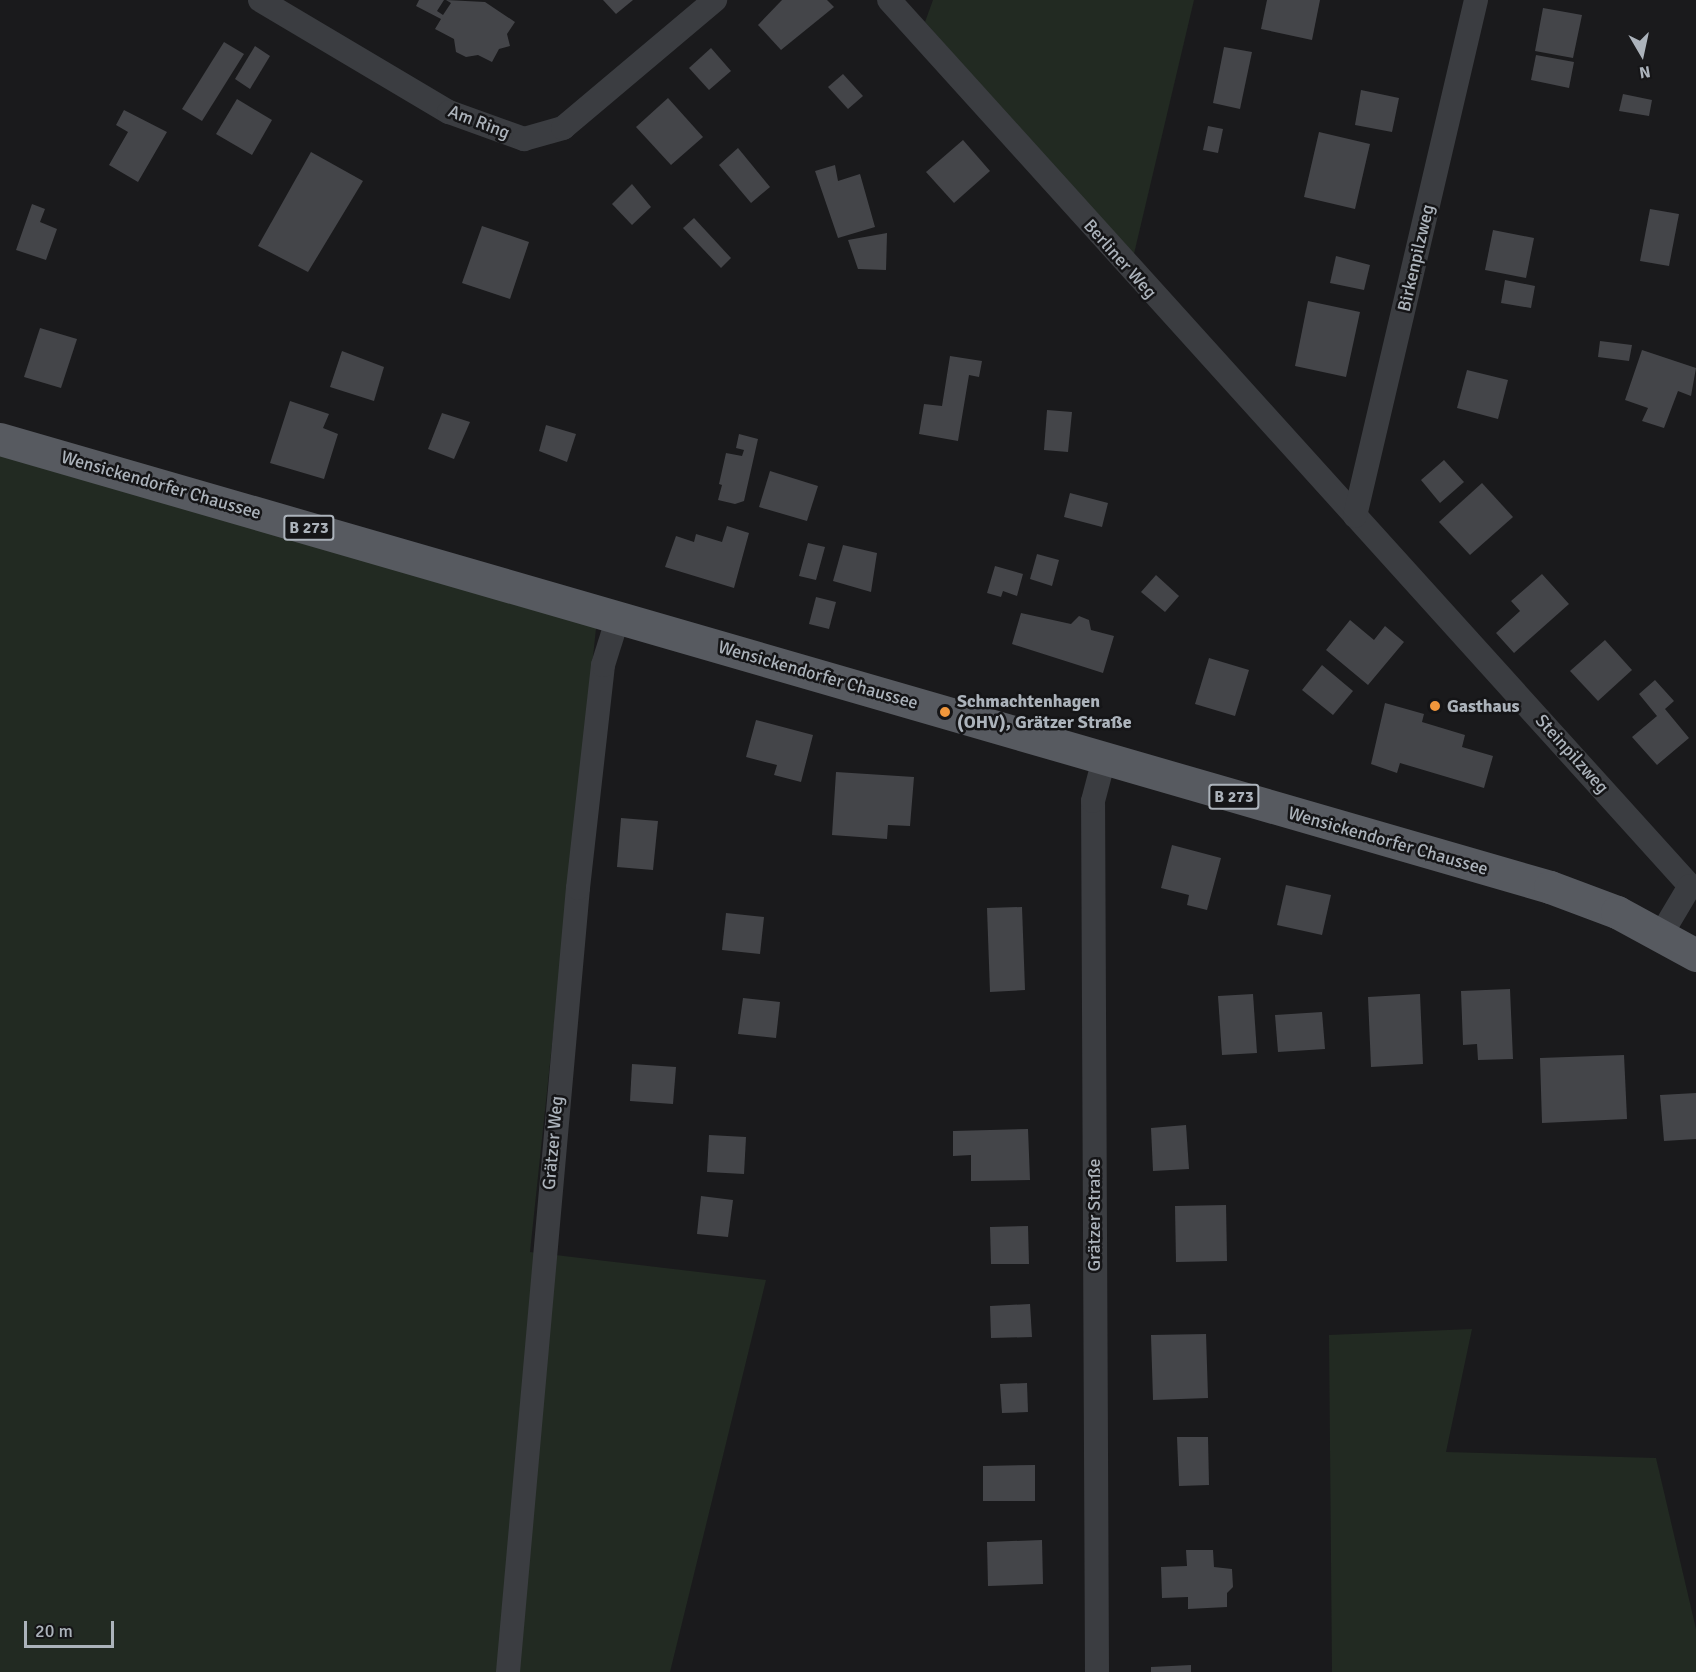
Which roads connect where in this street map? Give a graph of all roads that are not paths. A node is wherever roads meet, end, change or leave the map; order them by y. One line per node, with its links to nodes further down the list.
1 (260, 0): 2 (street, Am Ring)
2 (715, 0)
3 (888, 0): 6 (street, Berliner Weg)
4 (1476, 0): 6 (street, Birkenpilzweg)
5 (0, 439): 7 (main road, Wensickendorfer Chaussee / B 273)
6 (1355, 516): 9 (street, Steinpilzweg)
7 (618, 617): 8 (main road, Wensickendorfer Chaussee / B 273); 12 (street, Grätzer Weg)
8 (1104, 759): 10 (main road, Wensickendorfer Chaussee / B 273); 13 (street, Grätzer Straße)
9 (1693, 886): 10 (street, Steinpilzweg)
10 (1662, 933): 11 (main road, Wensickendorfer Chaussee / B 273)
11 (1696, 955)
12 (508, 1672)
13 (1096, 1672)

